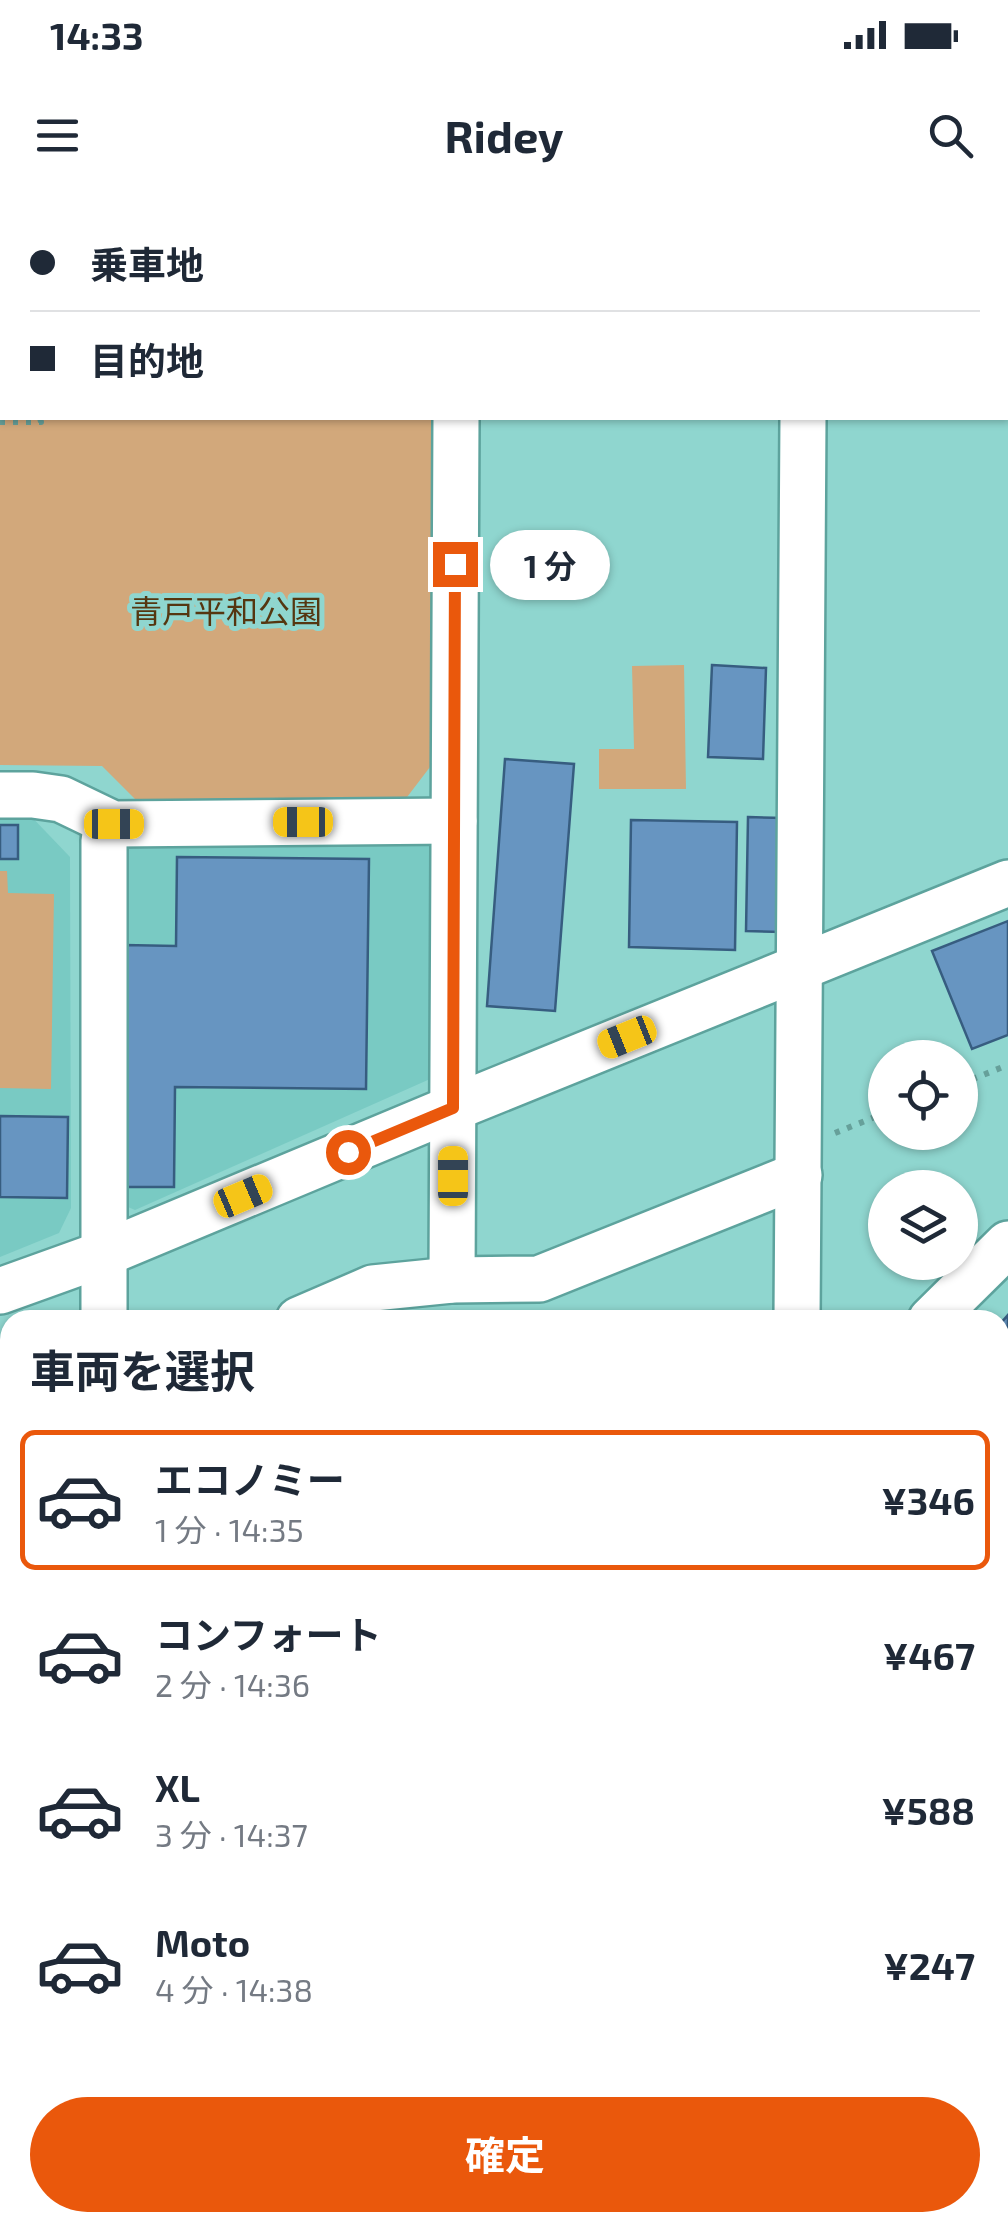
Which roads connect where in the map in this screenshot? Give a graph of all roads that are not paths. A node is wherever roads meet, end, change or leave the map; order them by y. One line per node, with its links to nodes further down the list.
1 (456, 420): 4 (street)
2 (804, 420): 7 (street)
3 (0, 795): 5 (street)
4 (454, 821): 5 (street); 8 (street)
5 (114, 824): 11 (street)
6 (1008, 883): 7 (street)
7 (801, 966): 8 (street); 9 (street)
8 (453, 1108): 11 (street); 12 (street)
9 (799, 1161): 12 (street); 16 (street)
10 (1008, 1244): 17 (street)
11 (103, 1254): 13 (street); 14 (street)
12 (452, 1280): 15 (street)
13 (0, 1291)
14 (104, 1310)
15 (322, 1310)
16 (797, 1310)
17 (941, 1310)

